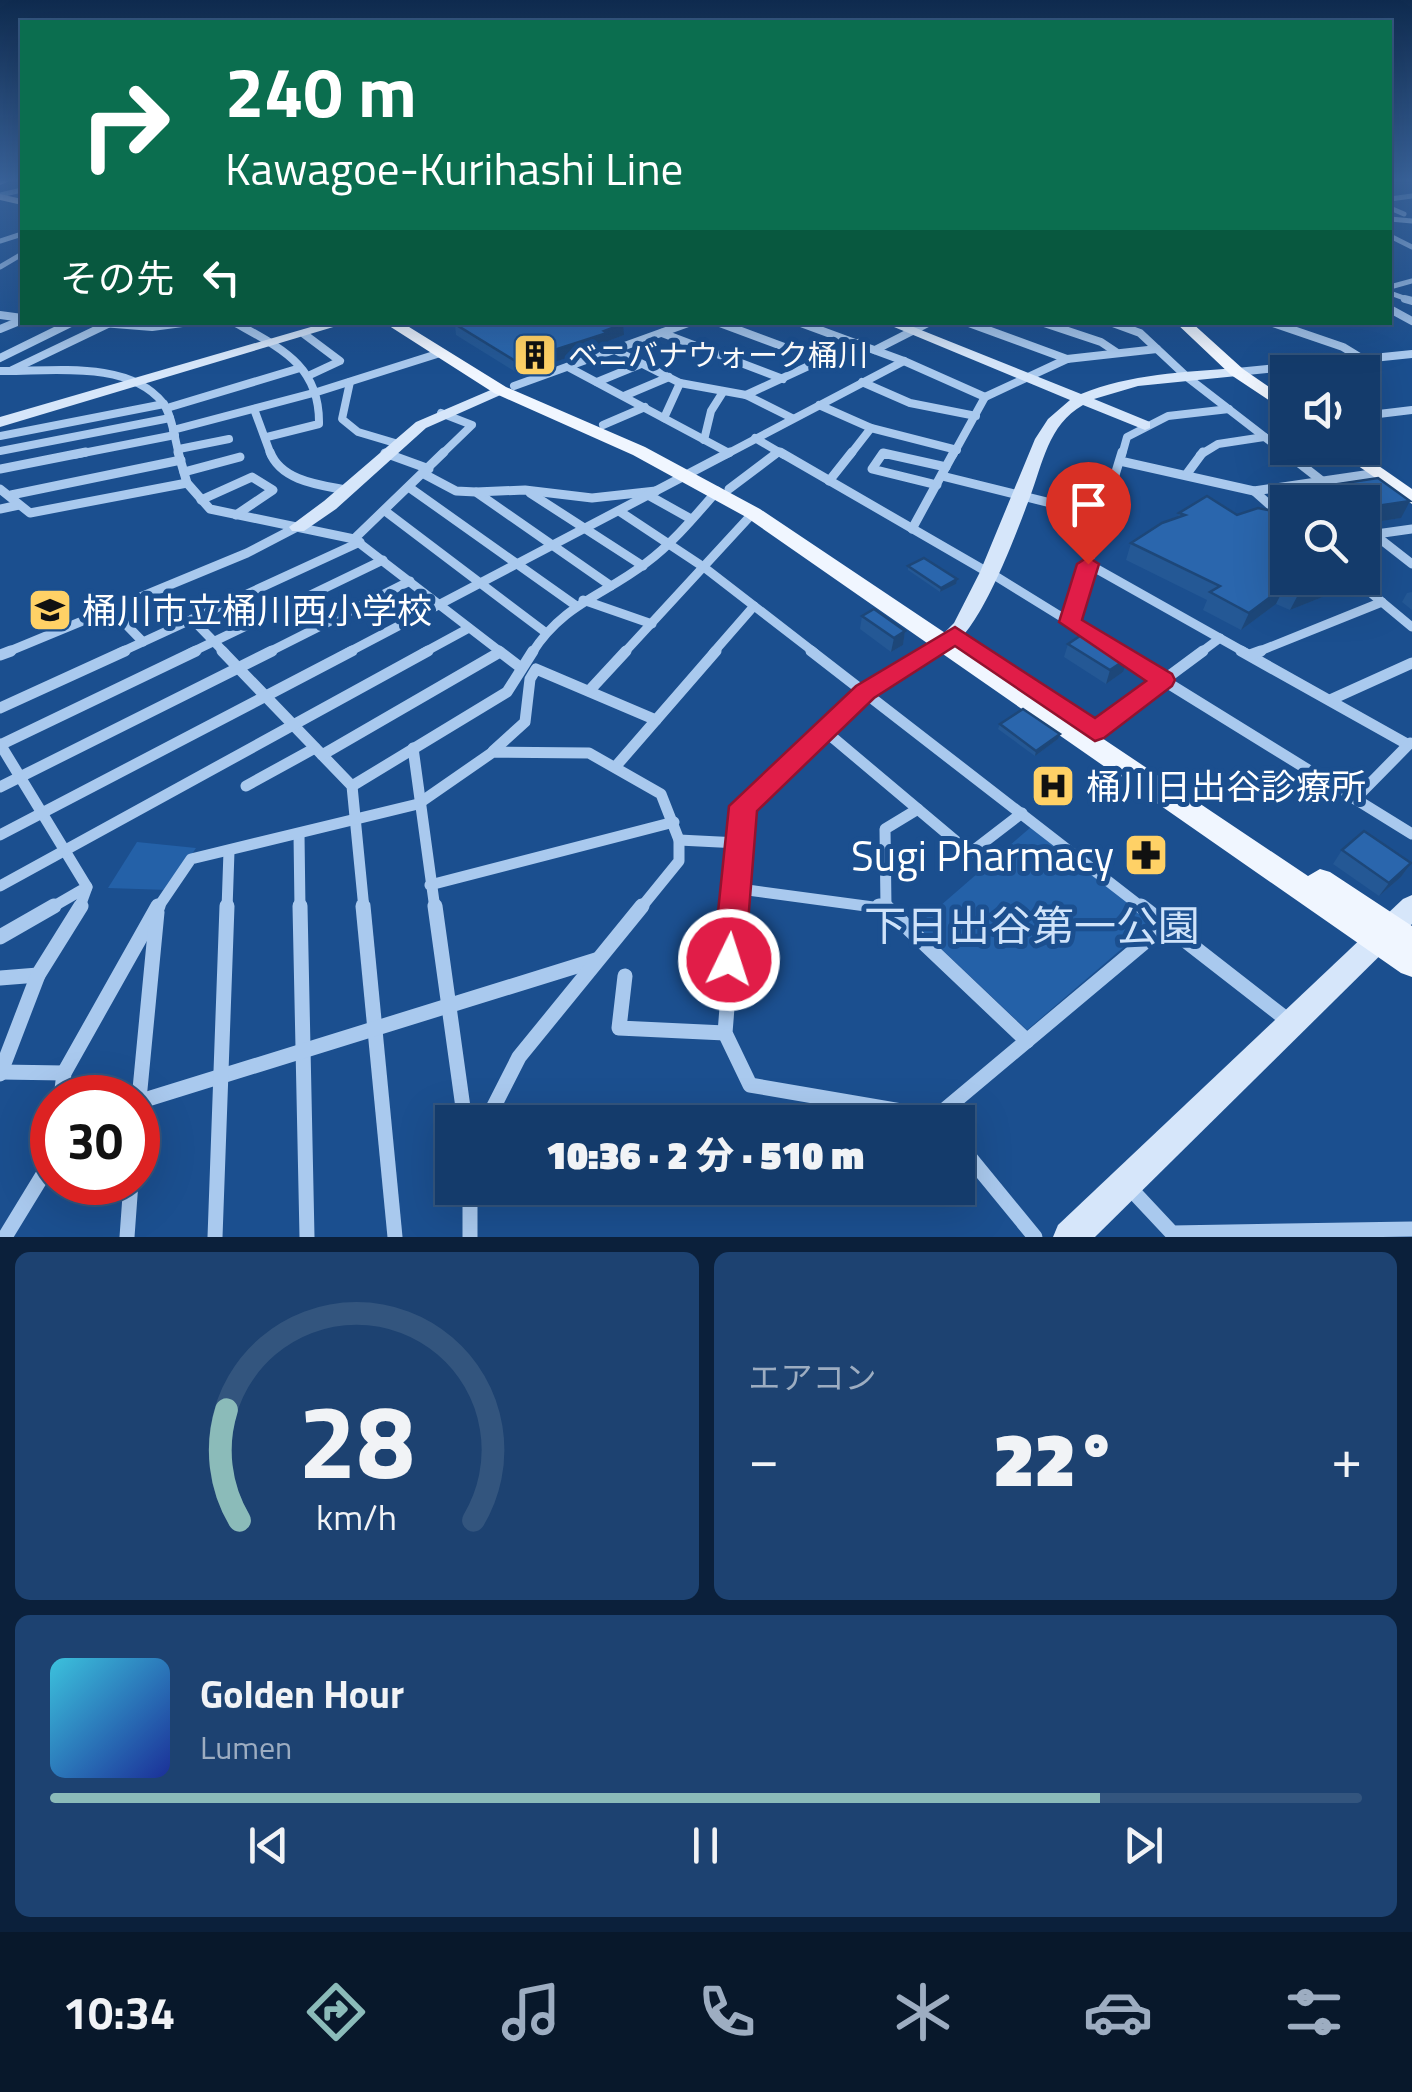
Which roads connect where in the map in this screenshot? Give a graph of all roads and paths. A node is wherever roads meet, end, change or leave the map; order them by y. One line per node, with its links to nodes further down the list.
1 (67, 325): 33 (street)
2 (106, 325): 42 (street)
3 (119, 325): 4 (street)
4 (171, 325)
5 (239, 325): 23 (street)
6 (334, 325): 21 (street)
7 (394, 325): 28 (main road)
8 (411, 325): 54 (main road)
9 (684, 325): 20 (street)
10 (725, 325): 35 (street)
11 (807, 325): 22 (street)
12 (898, 325): 19 (street)
13 (924, 325): 19 (street)
14 (974, 325): 34 (street)
15 (1050, 325): 27 (street)
16 (1119, 325): 24 (street)
17 (1185, 325): 43 (main road)
18 (1279, 325): 30 (street)
19 (914, 330): 26 (street); 46 (street)
20 (662, 333): 25 (street); 48 (street)
21 (304, 334): 23 (street); 44 (street)
22 (858, 343): 26 (street); 35 (street)
23 (272, 344): 40 (street); 49 (street)
24 (1157, 349): 27 (street); 47 (street)
25 (616, 350): 37 (street); 39 (street)
26 (875, 350): 36 (street)
27 (1117, 353): 31 (street)
28 (437, 354): 50 (street); 54 (main road)
29 (1412, 354): 32 (street)
30 (1355, 355)
31 (1094, 356): 34 (street); 38 (street)
32 (1380, 357)
33 (0, 358)
34 (1067, 359): 46 (street)
35 (822, 361): 48 (street)
36 (904, 361): 52 (street); 61 (street)
37 (641, 364): 45 (street); 51 (street)
38 (1107, 365)
39 (568, 367): 51 (street); 54 (street)
40 (300, 368): 44 (street); 66 (street)
41 (1270, 369): 43 (street)
42 (4, 372): 49 (street)
43 (1237, 372): 47 (street); 59 (main road)
44 (310, 375): 56 (street)
45 (669, 377): 53 (street); 60 (street)
46 (1030, 377): 61 (street); 62 (street)
47 (1187, 377): 62 (street); 67 (street)
48 (779, 380): 55 (street); 58 (street)
49 (136, 382): 66 (street); 74 (street)
50 (350, 382): 56 (street); 85 (street)
51 (597, 382): 60 (street)
52 (862, 382): 63 (street); 71 (street)
53 (680, 383): 57 (street); 72 (street)
54 (507, 388): 69 (street); 75 (main road); 97 (main road)
55 (788, 388)
56 (317, 392): 65 (street); 80 (street)
57 (722, 392): 58 (street); 84 (street)
58 (746, 395): 73 (street)
59 (1270, 395)
60 (624, 396): 64 (street)
61 (985, 397): 71 (street)
62 (1083, 398): 76 (street); 113 (street)
63 (819, 405): 73 (street); 77 (street)
64 (644, 407): 72 (street); 75 (street)
65 (254, 409): 78 (street); 80 (street)
66 (167, 410): 78 (street); 79 (street); 88 (street)
67 (1228, 410): 76 (street); 81 (street)
68 (1412, 410): 70 (street)
69 (441, 413): 85 (street); 96 (street)
70 (1380, 414)
71 (976, 416): 87 (street)
72 (664, 418): 84 (street)
73 (792, 418): 82 (street)
74 (0, 422)
75 (603, 425): 97 (main road)
76 (1145, 425): 93 (street)
77 (871, 428): 87 (street); 102 (street)
78 (174, 432): 86 (street); 95 (street)
79 (0, 436)
80 (266, 436): 106 (street)
81 (1264, 437): 99 (street); 103 (street)
82 (755, 438): 89 (street); 90 (street)
83 (230, 439): 86 (street)
84 (704, 440): 90 (street)
85 (390, 448): 96 (street); 106 (street)
86 (179, 449): 92 (street)
87 (956, 450): 100 (street)
88 (0, 451)
89 (778, 452): 102 (street); 108 (street)
90 (728, 453): 97 (street)
91 (240, 456): 101 (street)
92 (181, 460): 101 (street); 112 (street)
93 (1120, 461): 99 (street); 123 (street)
94 (1366, 465): 98 (main road)
95 (0, 469)
96 (427, 472): 104 (street); 109 (street)
97 (691, 472): 108 (main road); 111 (street)
98 (1378, 473): 103 (street); 114 (main road)
99 (1186, 475): 110 (street)
100 (942, 476): 100 (street); 113 (street); 127 (street)
101 (185, 478): 115 (street); 116 (street)
102 (829, 481): 127 (street)
103 (1322, 481): 110 (street)
104 (410, 488): 119 (street); 135 (street)
105 (0, 489): 112 (street)
106 (346, 490): 125 (street)
107 (526, 490): 109 (street); 111 (street); 126 (street)
108 (723, 490): 121 (main road); 124 (street); 157 (main road)
109 (476, 492): 133 (street)
110 (1254, 492): 117 (street)
111 (652, 493): 120 (street); 124 (street)
112 (10, 495): 116 (street)
113 (1022, 497): 123 (street); 140 (street)
114 (1412, 498)
115 (201, 500): 122 (street); 122 (street)
116 (19, 504): 118 (street)
117 (1270, 506)
118 (0, 509)
119 (385, 510): 131 (street); 142 (street)
120 (619, 510): 126 (street); 132 (street)
121 (753, 514): 139 (street); 157 (main road)
122 (235, 516): 125 (street)
123 (1102, 516): 136 (street)
124 (691, 519): 132 (street)
125 (298, 527): 131 (street); 149 (street)
126 (585, 528): 133 (street); 138 (street)
127 (912, 528): 140 (street)
128 (1412, 529): 129 (street)
129 (1380, 533)
130 (1380, 538): 137 (street)
131 (357, 540): 134 (street); 150 (street)
132 (671, 543): 138 (street); 139 (street)
133 (552, 546): 135 (street); 143 (street)
134 (384, 560): 141 (street); 159 (street)
135 (517, 564): 142 (street); 146 (street)
136 (1088, 564): 151 (street); 156 (street)
137 (1412, 564)
138 (642, 566): 143 (street)
139 (705, 568): 148 (street); 152 (street)
140 (989, 573): 151 (street); 157 (street)
141 (410, 581): 147 (street); 164 (street)
142 (480, 583): 147 (street); 155 (street)
143 (611, 586): 146 (street)
144 (1374, 595): 145 (street)
145 (1382, 602): 153 (street); 162 (street)
146 (579, 603): 152 (street); 155 (street)
147 (440, 604): 154 (street); 169 (street)
148 (754, 606): 168 (street); 172 (street)
149 (111, 610): 158 (street); 161 (street)
150 (192, 619): 158 (street); 159 (street)
151 (1070, 622): 166 (street)
152 (652, 624): 167 (street)
153 (1412, 627)
154 (469, 628): 160 (street); 173 (street)
155 (545, 632): 165 (street)
156 (1220, 638): 162 (street); 166 (street)
157 (950, 639): 168 (street); 175 (main road); 208 (main road)
158 (144, 642): 171 (street)
159 (214, 642): 164 (street); 177 (street)
160 (500, 652): 165 (street); 179 (street)
161 (0, 655)
162 (1250, 655): 170 (street)
163 (1412, 663): 170 (street)
164 (238, 667): 169 (street); 182 (street)
165 (520, 668): 178 (street)
166 (1163, 680): 175 (street); 186 (street)
167 (588, 691): 172 (street); 180 (street)
168 (865, 692): 174 (street); 190 (street)
169 (265, 696): 173 (street); 189 (street)
170 (1330, 700): 176 (street)
171 (0, 708)
172 (656, 720): 181 (street)
173 (293, 724): 179 (street); 198 (street)
174 (825, 730): 188 (street); 197 (street)
175 (1095, 731): 208 (main road)
176 (1410, 743): 186 (street)
177 (0, 744): 182 (street)
178 (413, 748): 184 (street); 187 (street)
179 (319, 751): 183 (street); 184 (street)
180 (493, 752): 181 (street); 187 (street)
181 (616, 766): 192 (street)
182 (20, 777): 185 (street); 189 (street)
183 (246, 786)
184 (352, 786): 191 (street)
185 (0, 787)
186 (1356, 800): 195 (street)
187 (418, 804): 191 (street); 201 (street)
188 (918, 809): 190 (street); 205 (street)
189 (41, 813): 193 (street); 198 (street)
190 (1022, 814): 207 (street)
191 (355, 820): 194 (street); 217 (street)
192 (674, 822): 196 (street); 201 (street)
193 (0, 834)
194 (299, 834): 199 (street); 220 (street)
195 (1412, 834)
196 (680, 840): 197 (street); 210 (street)
197 (738, 843): 203 (street)
198 (64, 850): 200 (street); 202 (street)
199 (228, 851): 204 (street); 224 (street)
200 (0, 886)
201 (430, 886): 215 (street)
202 (87, 887): 209 (street); 212 (street)
203 (734, 888): 205 (street); 218 (street)
204 (158, 906): 222 (street); 223 (street)
205 (886, 908): 219 (street)
206 (1412, 908): 208 (street)
207 (1165, 925): 216 (street); 219 (street)
208 (1392, 936): 211 (main road); 216 (street)
209 (0, 937)
210 (600, 959): 215 (street); 227 (street)
211 (1412, 963)
212 (38, 975): 214 (street); 221 (street)
213 (625, 976): 218 (street)
214 (0, 978)
215 (448, 1006): 217 (street); 226 (street)
216 (1291, 1023): 231 (street)
217 (376, 1028): 220 (street); 241 (street)
218 (724, 1033): 228 (street)
219 (1028, 1040): 229 (street)
220 (304, 1050): 224 (street); 240 (street)
221 (0, 1073): 222 (street)
222 (64, 1073)
223 (141, 1075)
224 (221, 1076): 225 (street); 239 (street)
225 (160, 1095)
226 (462, 1105)
227 (494, 1105)
228 (857, 1105)
229 (955, 1105)
230 (975, 1164): 243 (street)
231 (1127, 1184): 236 (street); 244 (street)
232 (30, 1196): 237 (street)
233 (129, 1205): 238 (street)
234 (470, 1205): 242 (street)
235 (1412, 1229): 236 (street)
236 (1242, 1236)
237 (5, 1237)
238 (126, 1237)
239 (215, 1237)
240 (307, 1237)
241 (395, 1237)
242 (470, 1237)
243 (1035, 1237)
244 (1070, 1237)

